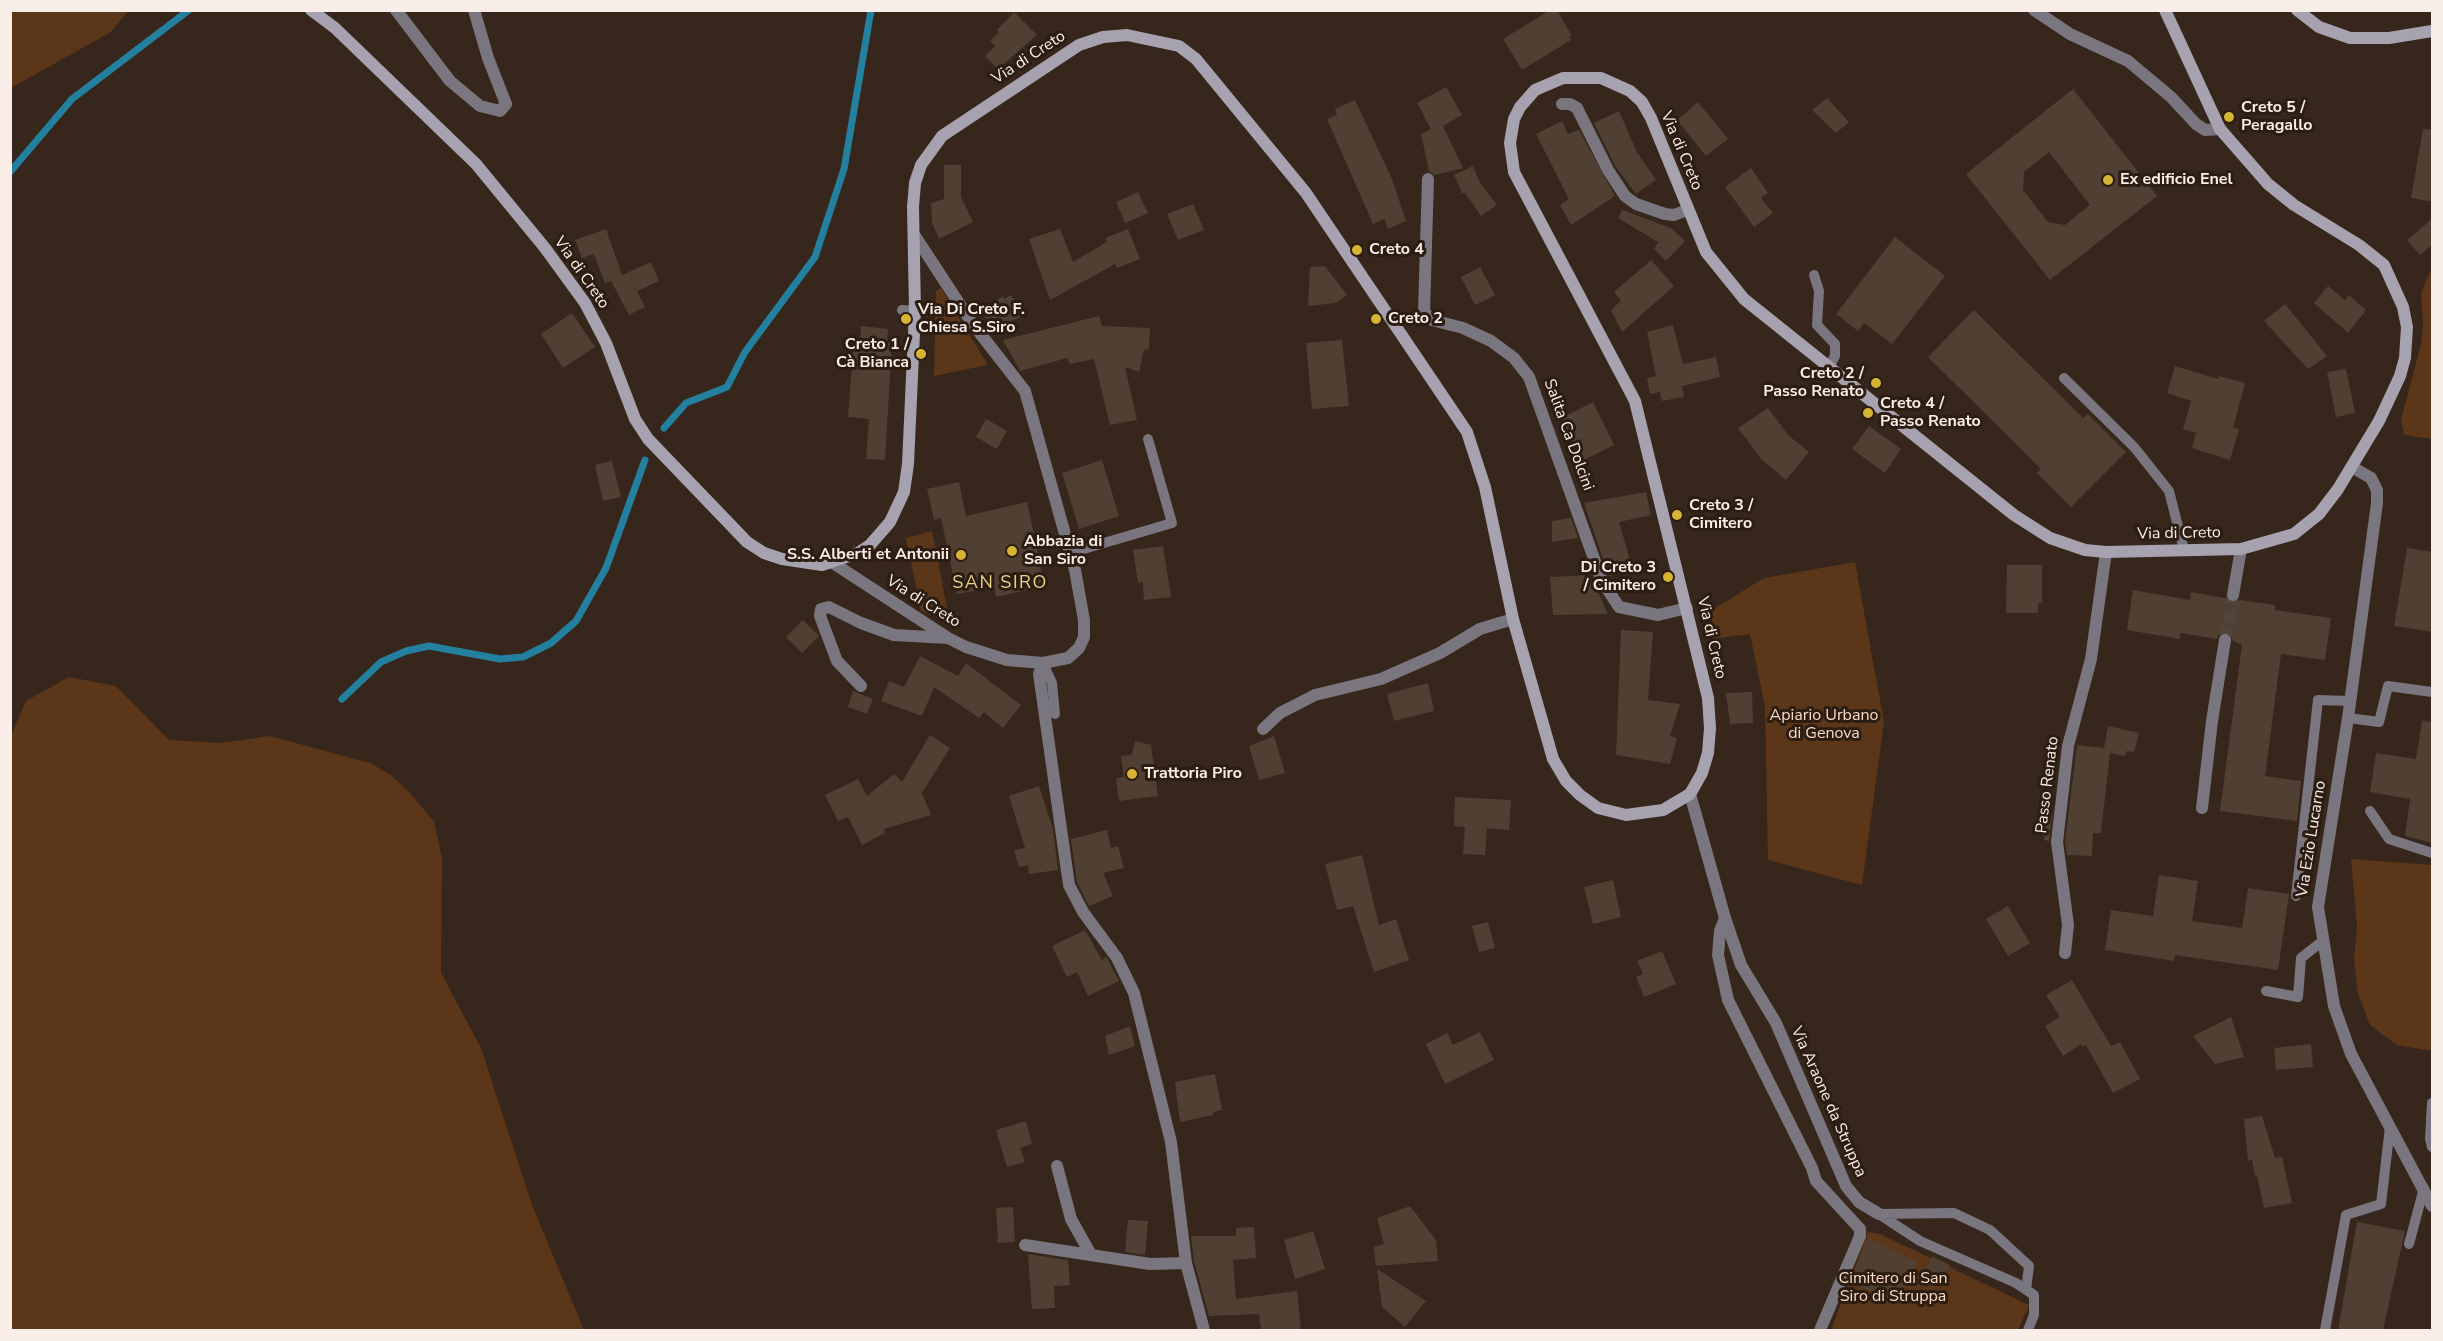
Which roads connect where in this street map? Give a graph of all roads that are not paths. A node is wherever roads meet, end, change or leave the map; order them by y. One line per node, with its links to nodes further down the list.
1 (311, 10): 22 (main road, Via di Creto)
2 (396, 10): 3 (street)
3 (474, 10)
4 (2034, 10): 9 (street)
5 (2165, 10): 9 (main road, Via di Creto)
6 (2297, 10): 7 (main road)
7 (2433, 31)
8 (1562, 104): 11 (street)
9 (2220, 129): 17 (main road, Via di Creto)
10 (1428, 179): 24 (street, Salita Ca Dolcini)
11 (1687, 210): 14 (main road, Via di Creto); 24 (main road, Via di Creto)
12 (915, 236): 21 (street, Via di Creto); 22 (main road, Via di Creto); 25 (main road, Via di Creto)
13 (1814, 275): 14 (lane)
14 (1829, 367): 20 (main road, Via di Creto)
15 (2064, 378): 19 (lane)
16 (1148, 439): 21 (lane)
17 (2352, 467): 18 (main road, Via di Creto); 31 (street, Via Ezio Lucarno)
18 (2241, 549): 19 (main road, Via di Creto); 23 (street, Via di Creto)
19 (2184, 550): 20 (main road, Via di Creto)
20 (2106, 552): 42 (street, Passo Renato)
21 (1070, 553): 28 (street, Via di Creto)
22 (833, 563): 26 (street, Via di Creto)
23 (2233, 595)
24 (1688, 608): 35 (main road, Via di Creto)
25 (1513, 618): 34 (street); 35 (main road, Via di Creto)
26 (948, 638): 28 (street, Via di Creto); 29 (street)
27 (2225, 640): 36 (street)
28 (1043, 663): 32 (lane); 54 (street)
29 (861, 686)
30 (2433, 692): 33 (lane)
31 (2350, 701): 33 (street, Via Ezio Lucarno); 39 (lane)
32 (1055, 714)
33 (2348, 718): 41 (street, Via Ezio Lucarno)
34 (1263, 729)
35 (1690, 794): 40 (street, Via Araone da Struppa)
36 (2202, 807)
37 (2370, 811): 38 (lane)
38 (2433, 853)
39 (2296, 896)
40 (1725, 918): 50 (street, Via Araone da Struppa); 57 (street)
41 (2324, 940): 43 (lane); 45 (street, Via Ezio Lucarno)
42 (2065, 953)
43 (2266, 991)
44 (2432, 1103): 46 (lane)
45 (2390, 1127): 48 (street, Via Ezio Lucarno); 59 (lane)
46 (2433, 1147)
47 (1057, 1166): 53 (street)
48 (2424, 1188): 49 (street, Via Ezio Lucarno); 51 (lane)
49 (2433, 1206)
50 (1879, 1214): 55 (lane, Via Araone da Struppa); 55 (lane)
51 (2409, 1244)
52 (1025, 1245): 53 (street)
53 (1090, 1253): 54 (street)
54 (1186, 1263): 56 (street)
55 (2026, 1290): 58 (lane)
56 (1204, 1330)
57 (1820, 1330)
58 (2028, 1330)
59 (2325, 1330)

